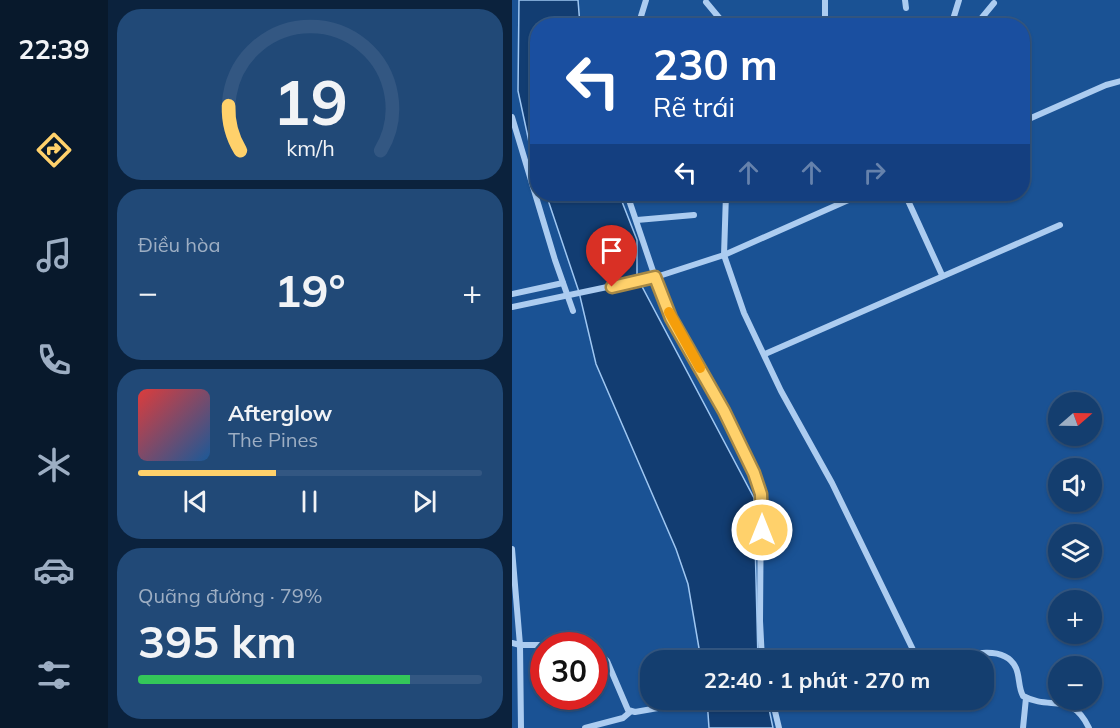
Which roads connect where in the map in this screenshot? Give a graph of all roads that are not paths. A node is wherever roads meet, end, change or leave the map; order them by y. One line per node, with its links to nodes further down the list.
1 (646, 0): 8 (street)
2 (825, 0): 10 (street)
3 (905, 0): 7 (street)
4 (959, 0): 11 (street)
5 (706, 2): 9 (street)
6 (994, 3): 12 (street)
7 (906, 8)
8 (640, 18)
9 (719, 18)
10 (825, 18)
11 (953, 18)
12 (982, 18)
13 (1121, 81): 15 (street)
14 (512, 117): 16 (street)
15 (1030, 118)
16 (530, 176)
17 (538, 201): 28 (street)
18 (630, 201): 23 (street)
19 (726, 201): 25 (street)
20 (846, 201): 25 (street)
21 (908, 201): 26 (street)
22 (694, 215): 23 (street)
23 (637, 220): 27 (street)
24 (1060, 225): 26 (street)
25 (725, 255): 27 (street); 32 (street)
26 (942, 275): 32 (street)
27 (652, 278): 30 (street, bridge); 37 (street)
28 (563, 283): 29 (street); 31 (street)
29 (512, 294)
30 (512, 307)
31 (573, 311)
32 (765, 354): 38 (street)
33 (512, 549): 35 (street)
34 (512, 643): 35 (street)
35 (520, 645): 36 (street); 45 (street)
36 (530, 645)
37 (761, 650)
38 (913, 650)
39 (994, 655): 41 (street)
40 (608, 664): 44 (street)
41 (1026, 698): 48 (street); 49 (street)
42 (644, 710): 44 (street)
43 (775, 710): 47 (street)
44 (630, 712): 46 (street)
45 (521, 728)
46 (586, 728)
47 (779, 728)
48 (1023, 728)
49 (1089, 728)

